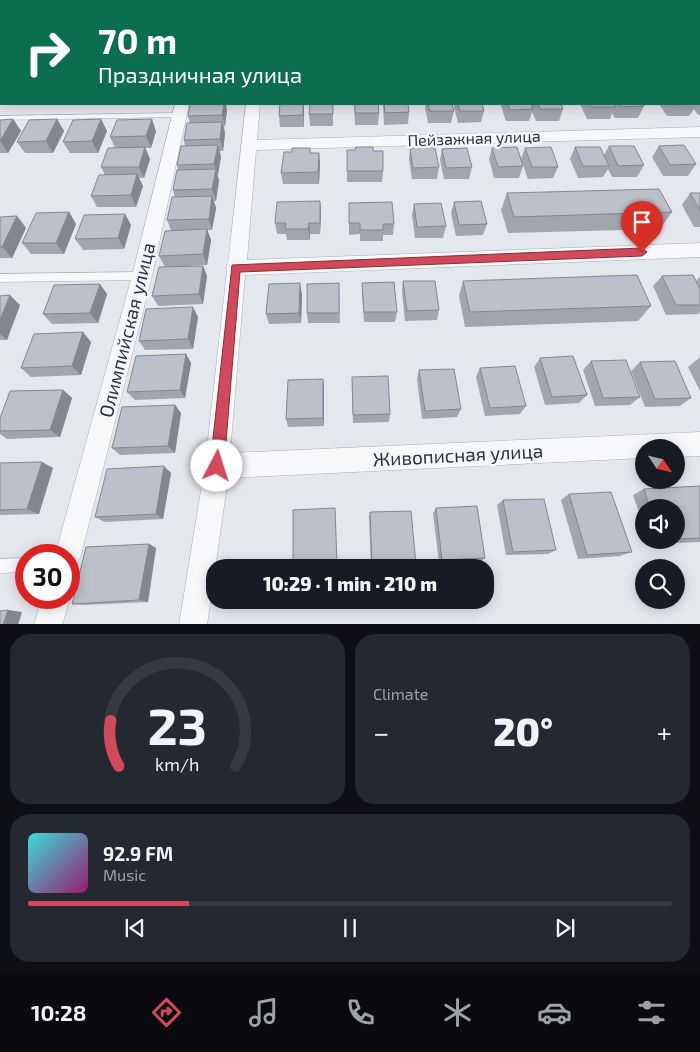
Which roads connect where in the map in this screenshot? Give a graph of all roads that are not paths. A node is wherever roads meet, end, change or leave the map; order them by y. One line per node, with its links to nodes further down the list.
1 (253, 105): 5 (street)
2 (180, 110): 3 (lane); 8 (street, Олимпийская улица)
3 (0, 118)
4 (700, 132): 5 (street, Пейзажная улица)
5 (249, 144): 7 (street)
6 (700, 250): 7 (street)
7 (235, 268): 11 (street)
8 (142, 276): 9 (lane); 12 (street, Олимпийская улица)
9 (0, 278)
10 (700, 444): 11 (street, Живописная улица)
11 (217, 466): 17 (street)
12 (71, 544)
13 (15, 565): 14 (lane)
14 (0, 566)
15 (53, 609): 16 (street)
16 (48, 624)
17 (193, 624)

